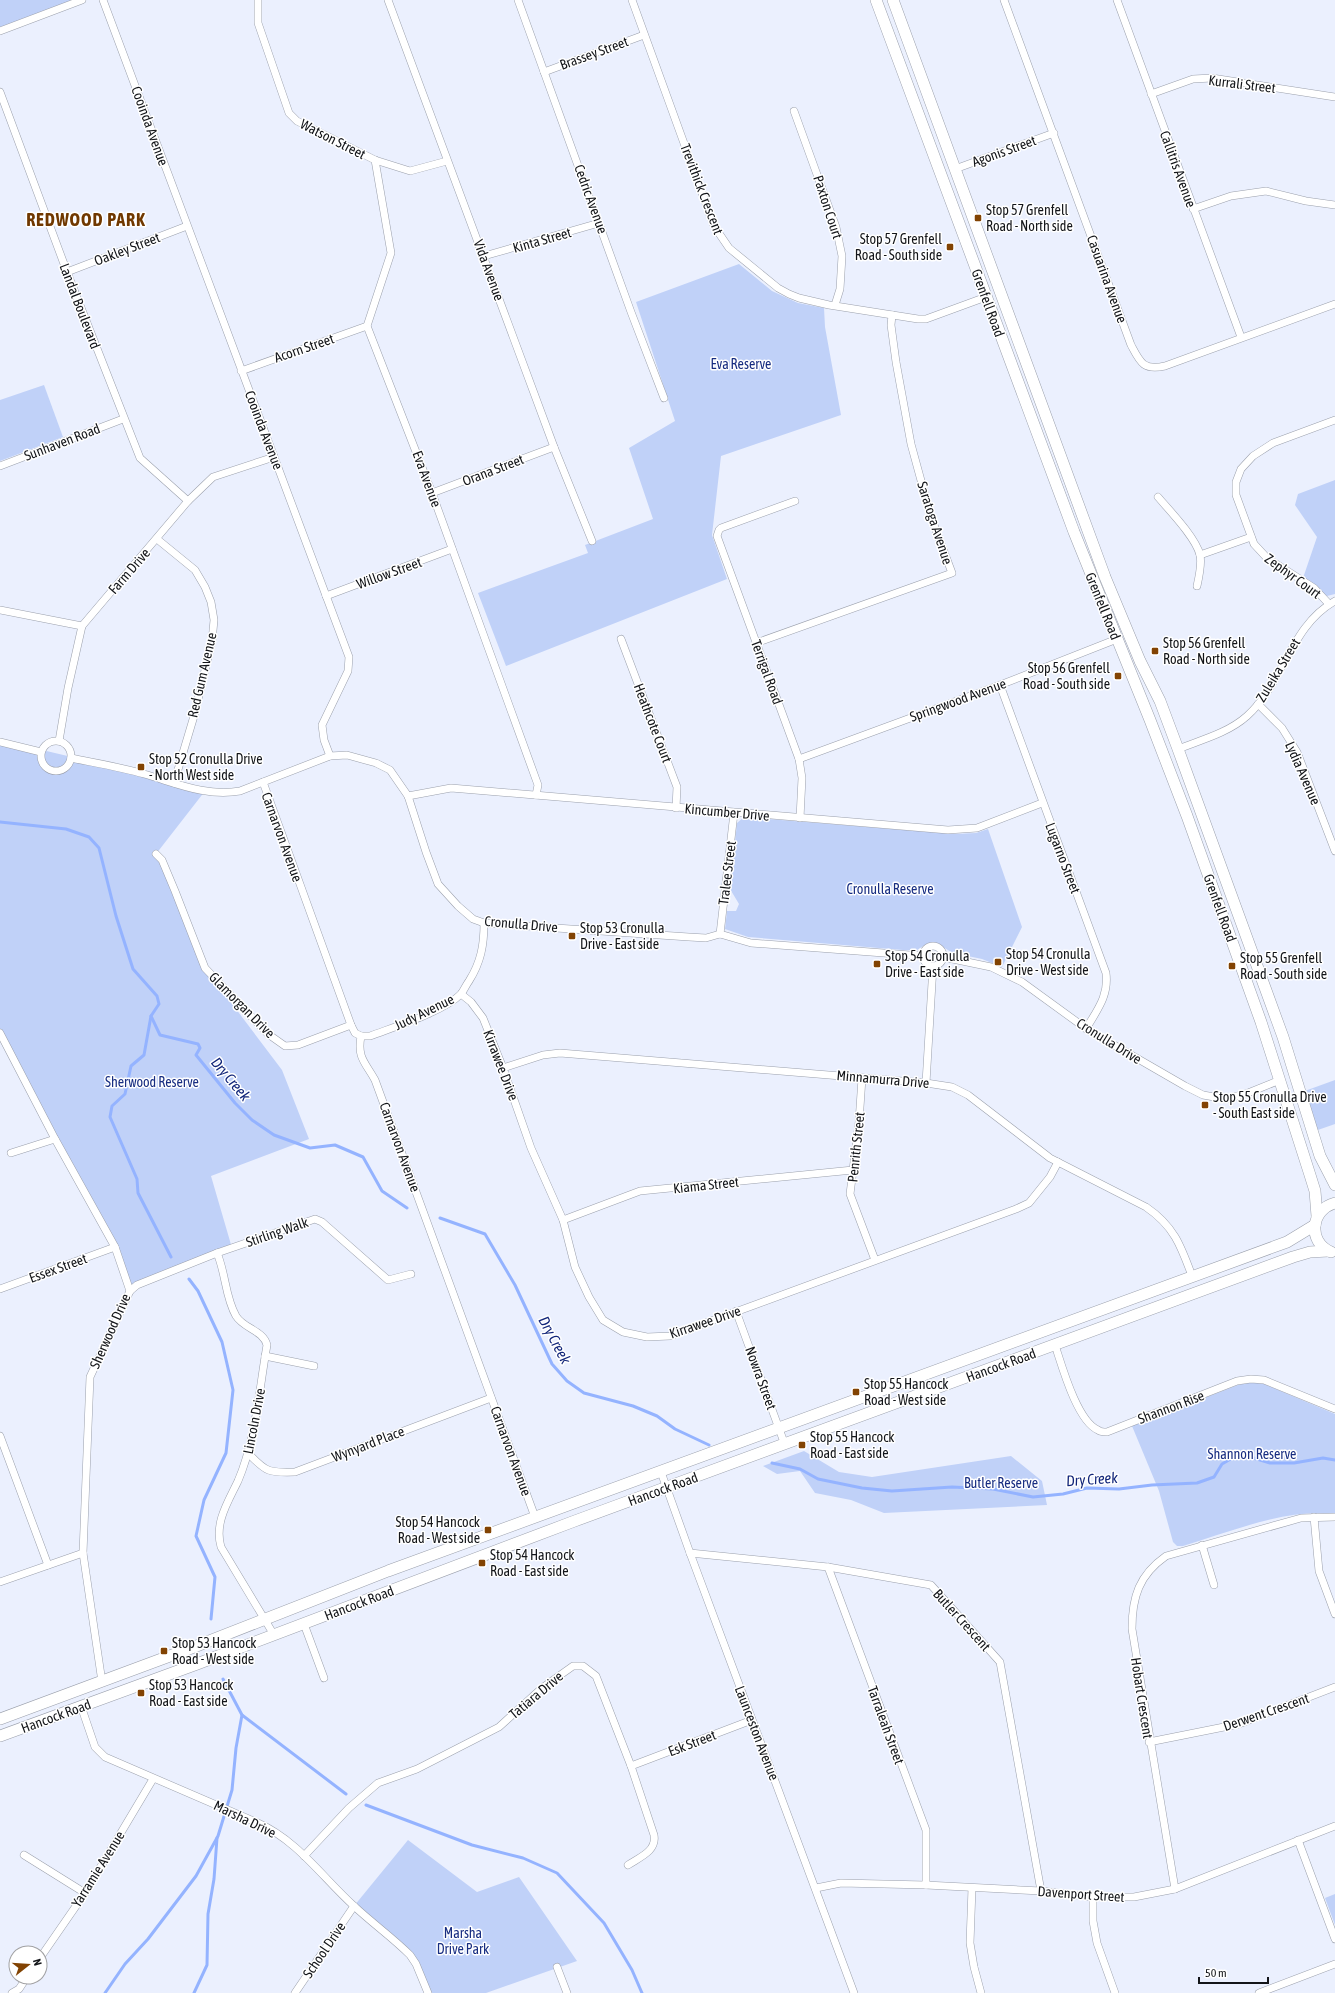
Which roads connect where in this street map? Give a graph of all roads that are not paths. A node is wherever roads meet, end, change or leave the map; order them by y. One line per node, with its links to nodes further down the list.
1 (82, 0): 11 (street)
2 (103, 0): 26 (street, Cooinda Avenue)
3 (258, 0): 19 (street, Watson Street)
4 (388, 0): 20 (street, Vida Avenue)
5 (518, 0): 13 (street, Cedric Avenue)
6 (632, 0): 12 (street, Trevithick Crescent)
7 (876, 0): 22 (main road, Grenfell Road)
8 (893, 0): 21 (main road, Grenfell Road)
9 (1004, 0): 18 (street, Casuarina Avenue)
10 (1117, 0): 15 (street, Callitris Avenue)
11 (0, 31)
12 (644, 35): 13 (street, Brassey Street); 32 (street, Trevithick Crescent)
13 (544, 72): 25 (street, Cedric Avenue)
14 (0, 92): 28 (street, Landal Boulevard)
15 (1150, 94): 16 (street, Kurrali Street); 24 (street, Callitris Avenue)
16 (1335, 97)
17 (794, 111): 32 (street, Paxton Court)
18 (1054, 133): 21 (street, Agonis Street); 35 (street, Casuarina Avenue)
19 (375, 160): 20 (street, Watson Street); 34 (street)
20 (447, 161): 27 (street, Vida Avenue)
21 (955, 169): 22 (main road); 29 (main road, Grenfell Road)
22 (940, 174): 30 (main road, Grenfell Road)
23 (1335, 205): 24 (street)
24 (1193, 209): 35 (street, Callitris Avenue)
25 (599, 223): 27 (street, Kinta Street); 37 (street, Cedric Avenue)
26 (187, 226): 28 (street, Oakley Street); 36 (street, Cooinda Avenue)
27 (484, 256): 40 (street, Vida Avenue)
28 (67, 272): 38 (street, Landal Boulevard)
29 (1000, 291): 30 (main road); 64 (main road, Grenfell Road)
30 (986, 296): 33 (street, Trevithick Crescent); 58 (main road, Grenfell Road)
31 (1335, 304): 35 (street, Casuarina Avenue)
32 (835, 305): 33 (street, Trevithick Crescent)
33 (892, 315): 59 (street, Saratoga Avenue)
34 (367, 326): 36 (street, Acorn Street); 43 (street, Eva Avenue)
35 (1241, 338)
36 (241, 371): 41 (street, Cooinda Avenue)
37 (664, 398)
38 (124, 419): 42 (street, Sunhaven Road); 45 (street, Landal Boulevard)
39 (1335, 420): 47 (street, Zephyr Court)
40 (554, 447): 43 (street, Orana Street); 49 (street, Vida Avenue)
41 (274, 457): 45 (street, Farm Drive); 53 (street, Cooinda Avenue)
42 (0, 466)
43 (432, 493): 50 (street, Eva Avenue)
44 (1158, 497): 51 (street)
45 (188, 501): 48 (street, Farm Drive)
46 (795, 501): 59 (street, Terrigal Road)
47 (1251, 537): 51 (street); 54 (street, Zephyr Court)
48 (157, 539): 56 (street, Farm Drive); 71 (street, Red Gum Avenue)
49 (592, 540)
50 (452, 549): 53 (street, Willow Street); 72 (street, Eva Avenue)
51 (1200, 555): 52 (street)
52 (1197, 586)
53 (326, 596): 67 (street, Cooinda Avenue)
54 (1332, 602): 61 (street, Zuleika Street)
55 (0, 610): 56 (street)
56 (82, 626): 62 (street, Farm Drive)
57 (621, 639): 75 (street, Heathcote Court)
58 (1117, 639): 60 (street, Springwood Avenue); 66 (main road, Grenfell Road)
59 (756, 643): 69 (street, Terrigal Road)
60 (1000, 685): 69 (street, Springwood Avenue); 74 (street, Lugarno Street)
61 (1258, 704): 64 (street, Zuleika Street); 78 (street, Lydia Avenue)
62 (59, 741): 65 (street); 68 (street)
63 (0, 742): 65 (street)
64 (1178, 749): 66 (main road); 91 (main road, Grenfell Road)
65 (41, 752): 68 (street)
66 (1163, 754): 93 (main road, Grenfell Road)
67 (330, 756): 70 (street); 73 (street, Cronulla Drive)
68 (71, 758): 71 (street)
69 (799, 759): 77 (street, Terrigal Road)
70 (263, 782): 71 (street); 86 (street, Carnarvon Avenue)
71 (174, 783)
72 (536, 795): 73 (street, Kincumber Drive); 75 (street, Kincumber Drive)
73 (408, 796): 80 (street, Cronulla Drive)
74 (1042, 803): 77 (street, Kincumber Drive); 87 (street, Lugarno Street)
75 (676, 808): 76 (street, Kincumber Drive)
76 (734, 813): 77 (street, Kincumber Drive); 81 (street, Tralee Street)
77 (800, 818)
78 (1335, 851)
79 (156, 854): 86 (street, Glamorgan Drive)
80 (484, 923): 81 (street, Cronulla Drive); 85 (street, Judy Avenue)
81 (720, 934): 82 (street, Cronulla Drive)
82 (923, 956): 83 (street); 84 (street)
83 (943, 957): 84 (street); 87 (street, Cronulla Drive)
84 (933, 966): 94 (street)
85 (461, 994): 89 (street, Judy Avenue); 90 (street, Kirrawee Drive)
86 (351, 1025): 89 (street, Carnarvon Avenue)
87 (1086, 1029): 93 (street, Cronulla Drive)
88 (0, 1033): 95 (street, Sherwood Drive)
89 (361, 1036): 115 (street, Carnarvon Avenue)
90 (503, 1068): 92 (street, Minnamurra Drive); 101 (street, Kirrawee Drive)
91 (1294, 1074): 93 (main road); 99 (main road, Grenfell Road)
92 (862, 1078): 94 (street, Minnamurra Drive); 98 (street, Penrith Street)
93 (1280, 1080): 102 (main road, Grenfell Road)
94 (926, 1083): 97 (street, Minnamurra Drive)
95 (55, 1139): 96 (street); 103 (street, Sherwood Drive)
96 (11, 1153)
97 (1058, 1162): 106 (street, Kirrawee Drive); 108 (street, Minnamurra Drive)
98 (853, 1170): 101 (street, Kiama Street); 106 (street, Penrith Street)
99 (1335, 1185)
100 (1335, 1203): 102 (main road, Hancock Road)
101 (563, 1220): 111 (street, Kirrawee Drive)
102 (1316, 1220): 105 (main road, Grenfell Road); 108 (main road, Hancock Road)
103 (115, 1247): 109 (street, Essex Street); 110 (street, Sherwood Drive)
104 (217, 1253): 107 (street, Stirling Walk); 110 (street, Stirling Walk); 113 (street, Lincoln Drive)
105 (1333, 1253): 112 (main road, Hancock Road)
106 (875, 1260): 111 (street, Kirrawee Drive)
107 (411, 1274)
108 (1192, 1276): 117 (main road, Hancock Road)
109 (0, 1289)
110 (130, 1291): 128 (street, Sherwood Drive)
111 (736, 1311): 117 (street, Nowra Street)
112 (1054, 1345): 116 (street, Shannon Rise); 119 (main road, Hancock Road)
113 (265, 1356): 114 (street); 120 (street, Lincoln Drive)
114 (314, 1366)
115 (491, 1398): 120 (street, Wynyard Place); 123 (street, Carnarvon Avenue)
116 (1335, 1409)
117 (779, 1428): 119 (street, Nowra Street); 121 (main road, Hancock Road)
118 (0, 1436): 130 (street)
119 (785, 1445): 122 (main road, Hancock Road)
120 (249, 1454): 135 (street, Lincoln Drive)
121 (661, 1472): 122 (street, Launceston Avenue); 123 (main road, Hancock Road)
122 (667, 1488): 126 (main road, Hancock Road); 129 (street, Launceston Avenue)
123 (535, 1517): 126 (main road); 135 (main road, Hancock Road)
124 (1314, 1517): 125 (street, Hobart Crescent); 127 (street, Hobart Crescent); 134 (street)
125 (1335, 1517)
126 (541, 1534): 136 (main road, Hancock Road)
127 (1202, 1545): 133 (street); 145 (street, Hobart Crescent)
128 (82, 1553): 130 (street); 139 (street, Sherwood Drive)
129 (690, 1553): 131 (street, Butler Crescent); 143 (street, Launceston Avenue)
130 (48, 1565): 132 (street)
131 (828, 1568): 153 (street, Tarraleah Street); 157 (street, Butler Crescent)
132 (0, 1582)
133 (1214, 1585)
134 (1335, 1614)
135 (265, 1619): 137 (street, Lincoln Drive); 139 (main road, Hancock Road)
136 (304, 1624): 137 (main road, Hancock Road); 138 (street)
137 (274, 1635): 141 (main road, Hancock Road)
138 (324, 1678)
139 (102, 1682): 142 (main road, Hancock Road)
140 (1335, 1687): 145 (street, Derwent Crescent)
141 (81, 1706): 144 (main road, Hancock Road); 147 (street, Marsha Drive)
142 (0, 1719)
143 (752, 1720): 146 (street, Esk Street); 154 (street, Launceston Avenue)
144 (0, 1736)
145 (1149, 1742): 156 (street, Hobart Crescent)
146 (631, 1766): 151 (street, Tatiara Drive); 152 (street, Tatiara Drive)
147 (153, 1778): 151 (street, Marsha Drive); 158 (street, Yarramie Avenue)
148 (1335, 1826): 149 (street, Davenport Street)
149 (1298, 1840): 156 (street, Davenport Street); 161 (street)
150 (24, 1855): 158 (street)
151 (304, 1856): 160 (street, Marsha Drive)
152 (628, 1865)
153 (926, 1885): 154 (street, Davenport Street); 155 (street, Davenport Street)
154 (816, 1888): 170 (street, Launceston Avenue)
155 (972, 1888): 157 (street, Davenport Street); 171 (street)
156 (1175, 1889): 159 (street, Davenport Street)
157 (1041, 1891): 159 (street, Davenport Street)
158 (85, 1893): 162 (street, Yarramie Avenue)
159 (1093, 1897): 172 (street)
160 (354, 1906): 167 (street, School Drive); 168 (street, Marsha Drive)
161 (1335, 1939)
162 (48, 1946)
163 (1335, 1964): 173 (street)
164 (557, 1967): 169 (street)
165 (22, 1985): 166 (street)
166 (12, 1993)
167 (294, 1993)
168 (428, 1993)
169 (567, 1993)
170 (854, 1993)
171 (981, 1993)
172 (1115, 1993)
173 (1259, 1993)

